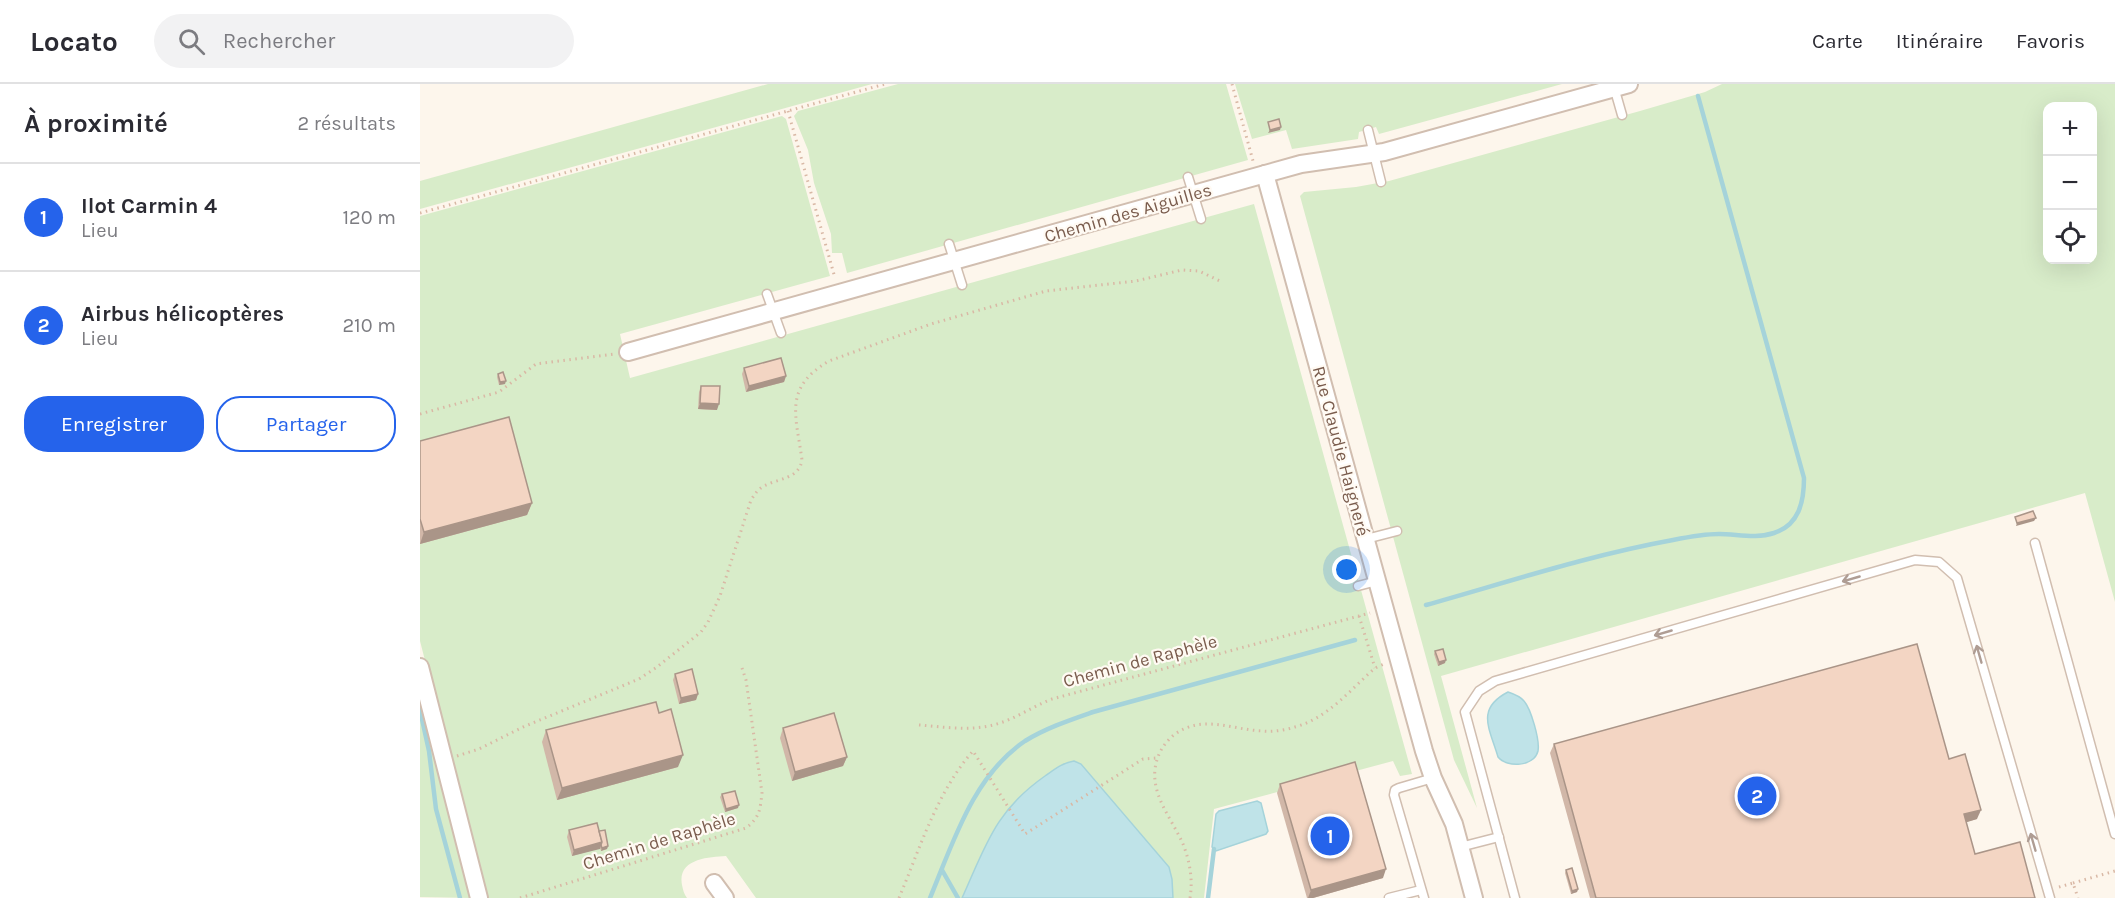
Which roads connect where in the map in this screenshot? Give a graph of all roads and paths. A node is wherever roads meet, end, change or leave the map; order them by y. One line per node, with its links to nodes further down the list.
1 (885, 84): 4 (path)
2 (1232, 84): 8 (path)
3 (1619, 85): 5 (lane); 7 (street, Chemin des Aiguilles)
4 (788, 111): 12 (path); 16 (path)
5 (1622, 115)
6 (1368, 130): 7 (lane)
7 (1373, 154): 8 (street, Chemin des Aiguilles); 10 (lane)
8 (1259, 169): 11 (street, Chemin des Aiguilles); 25 (street, Rue Claudie Haigneré)
9 (1188, 177): 11 (lane)
10 (1381, 182)
11 (1193, 194): 13 (lane); 15 (street, Chemin des Aiguilles)
12 (420, 213)
13 (1201, 219)
14 (949, 244): 15 (lane)
15 (954, 261): 18 (lane); 20 (street, Chemin des Aiguilles)
16 (835, 278)
17 (1220, 282): 37 (path)
18 (962, 285)
19 (767, 294): 20 (lane)
20 (773, 311): 21 (lane); 22 (street, Chemin des Aiguilles)
21 (781, 333)
22 (628, 352): 23 (path)
23 (420, 414)
24 (1397, 531): 25 (lane)
25 (1366, 539): 27 (street, Rue Claudie Haigneré)
26 (2035, 543): 39 (lane)
27 (1377, 581): 28 (lane); 38 (street, Rue Claudie Haigneré)
28 (1358, 586)
29 (1370, 613): 30 (path, Chemin de Raphèle)
30 (1359, 616): 34 (path); 35 (path, Chemin de Raphèle)
31 (1384, 664): 34 (path)
32 (741, 665): 47 (path, Chemin de Raphèle)
33 (420, 667): 37 (street)
34 (1375, 668): 36 (path)
35 (919, 725)
36 (1157, 758): 49 (path); 50 (path)
37 (444, 761): 46 (street)
38 (1433, 778): 41 (street, Rue Claudie Haigneré); 45 (lane)
39 (2115, 834)
40 (1499, 837): 41 (lane); 53 (lane); 54 (lane, one-way to 40)
41 (1460, 847): 52 (street, Rue Claudie Haigneré)
42 (2115, 871): 44 (path)
43 (714, 883): 48 (street)
44 (2073, 883)
45 (1423, 894): 51 (lane)
46 (479, 898)
47 (520, 898)
48 (725, 898)
49 (899, 898)
50 (1190, 898)
51 (1389, 898)
52 (1474, 898)
53 (1515, 898)
54 (2050, 898)

